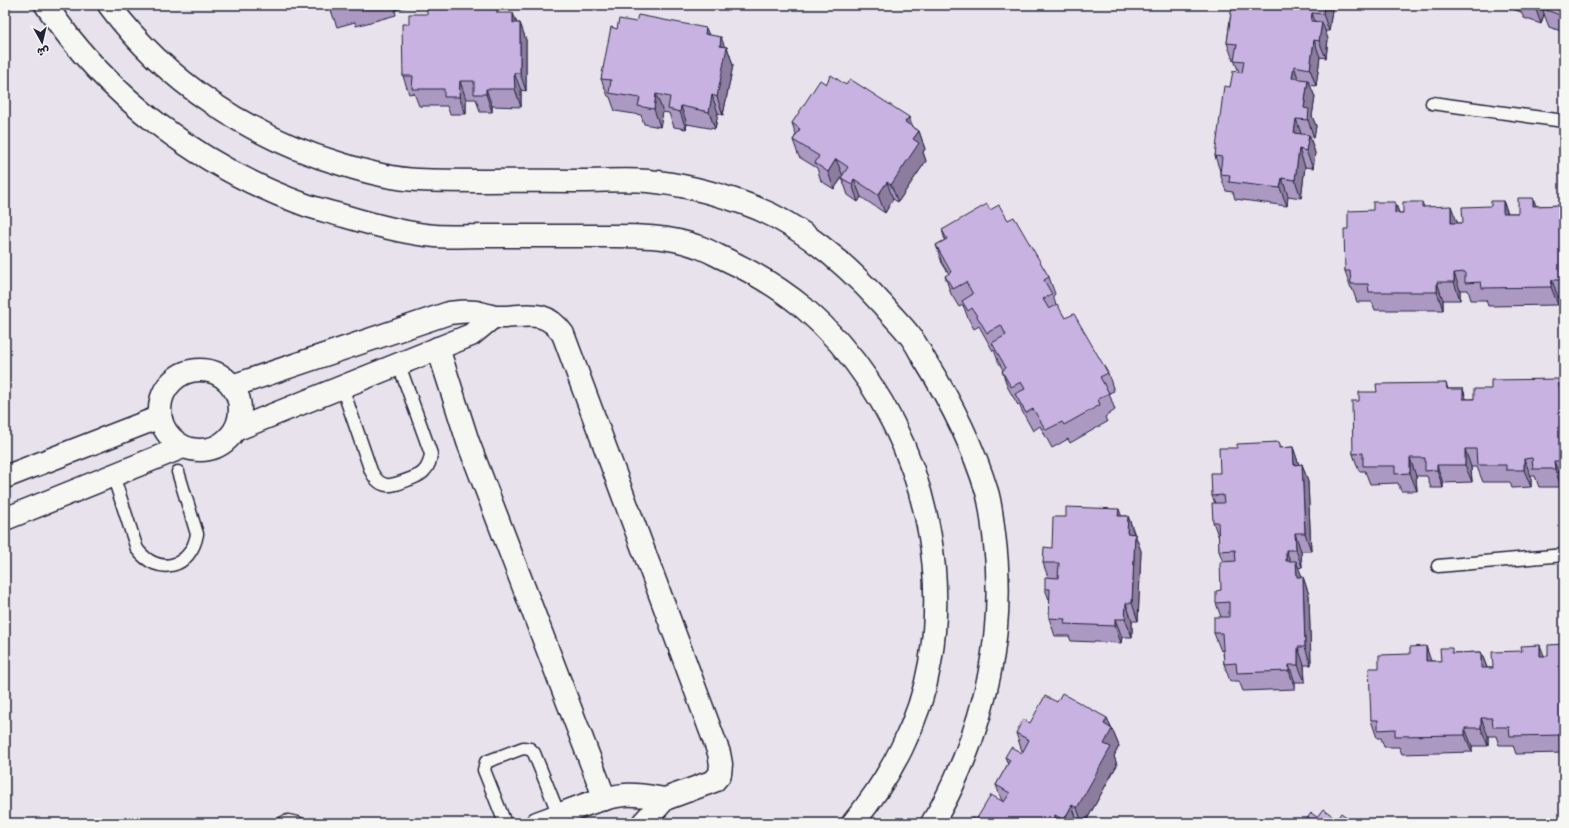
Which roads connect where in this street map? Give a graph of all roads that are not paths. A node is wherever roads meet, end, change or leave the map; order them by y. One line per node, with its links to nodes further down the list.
1 (46, 5): 27 (street)
2 (108, 5): 28 (street)
3 (1432, 103): 4 (lane)
4 (1564, 121)
5 (493, 317): 6 (street); 8 (street); 20 (street)
6 (438, 348): 7 (street); 19 (street)
7 (399, 364): 9 (street); 9 (lane)
8 (232, 386): 10 (street); 11 (street)
9 (342, 387): 11 (street)
10 (160, 417): 12 (street); 15 (street)
11 (235, 430): 12 (street)
12 (182, 447): 14 (street)
13 (178, 472): 14 (lane)
14 (113, 475): 16 (street)
15 (5, 478)
16 (5, 519)
17 (1564, 555): 18 (lane)
18 (1438, 566)
19 (605, 798): 20 (street); 21 (street)
20 (665, 799): 26 (street)
21 (559, 815): 24 (lane); 25 (street)
22 (283, 823): 23 (lane)
23 (298, 823)
24 (505, 823)
25 (537, 823)
26 (643, 823)
27 (853, 823)
28 (932, 823)

